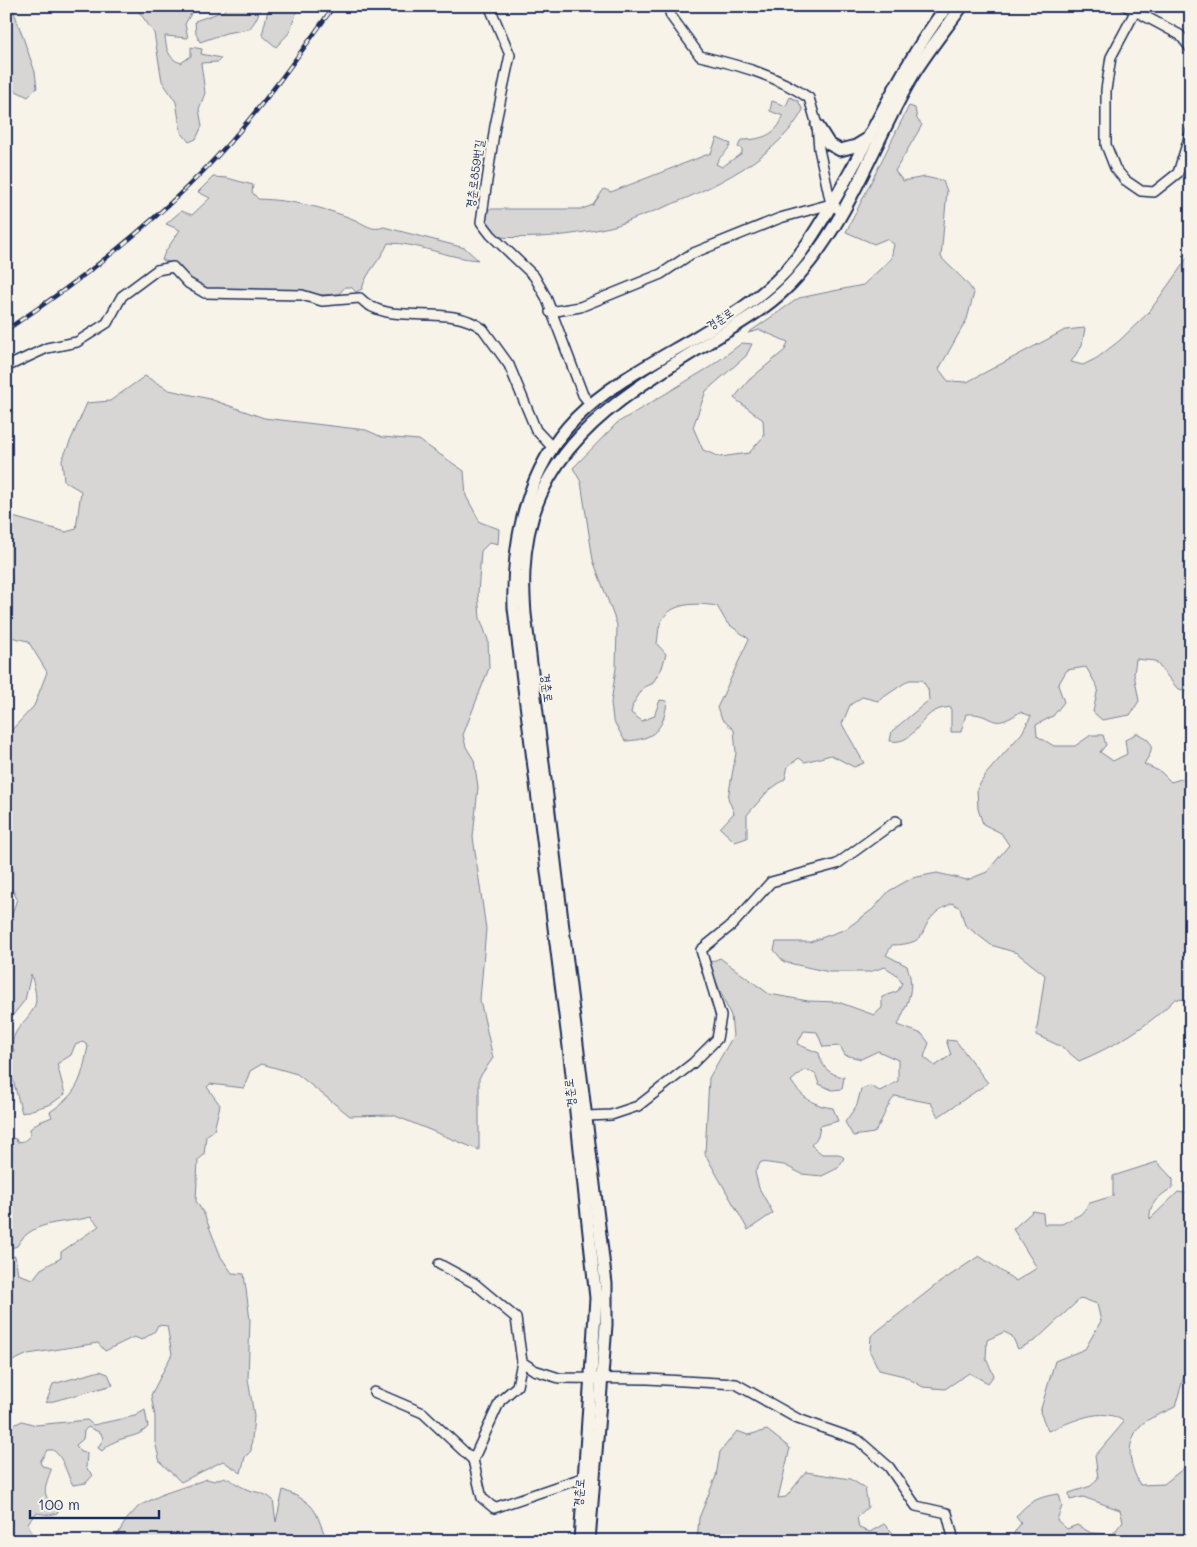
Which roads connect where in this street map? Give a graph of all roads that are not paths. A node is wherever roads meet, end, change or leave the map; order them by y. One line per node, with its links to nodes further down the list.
1 (492, 6): 13 (street, 경춘로859번길)
2 (668, 6): 8 (street)
3 (947, 6): 10 (street, 경춘로)
4 (962, 6): 12 (street, 경춘로)
5 (1126, 6): 6 (street)
6 (1135, 12): 7 (street); 9 (street)
7 (1191, 49)
8 (818, 125): 10 (street); 11 (street)
9 (1191, 131)
10 (869, 138): 11 (street, 경춘로)
11 (832, 204): 12 (street); 13 (street); 15 (street, 경춘로)
12 (841, 211): 18 (street, 경춘로)
13 (550, 312): 15 (street, 경춘로859번길)
14 (6, 367): 16 (street)
15 (591, 405): 16 (street, 경춘로)
16 (553, 448): 21 (street, 경춘로)
17 (896, 821): 18 (street)
18 (586, 1116): 21 (street, 경춘로)
19 (438, 1264): 20 (street)
20 (522, 1362): 21 (street); 23 (street)
21 (596, 1379): 24 (street, 경춘로); 26 (street, 경춘로); 27 (street)
22 (374, 1392): 23 (street)
23 (473, 1460): 24 (street)
24 (584, 1477): 25 (street, 경춘로)
25 (580, 1541)
26 (590, 1541)
27 (954, 1541)

